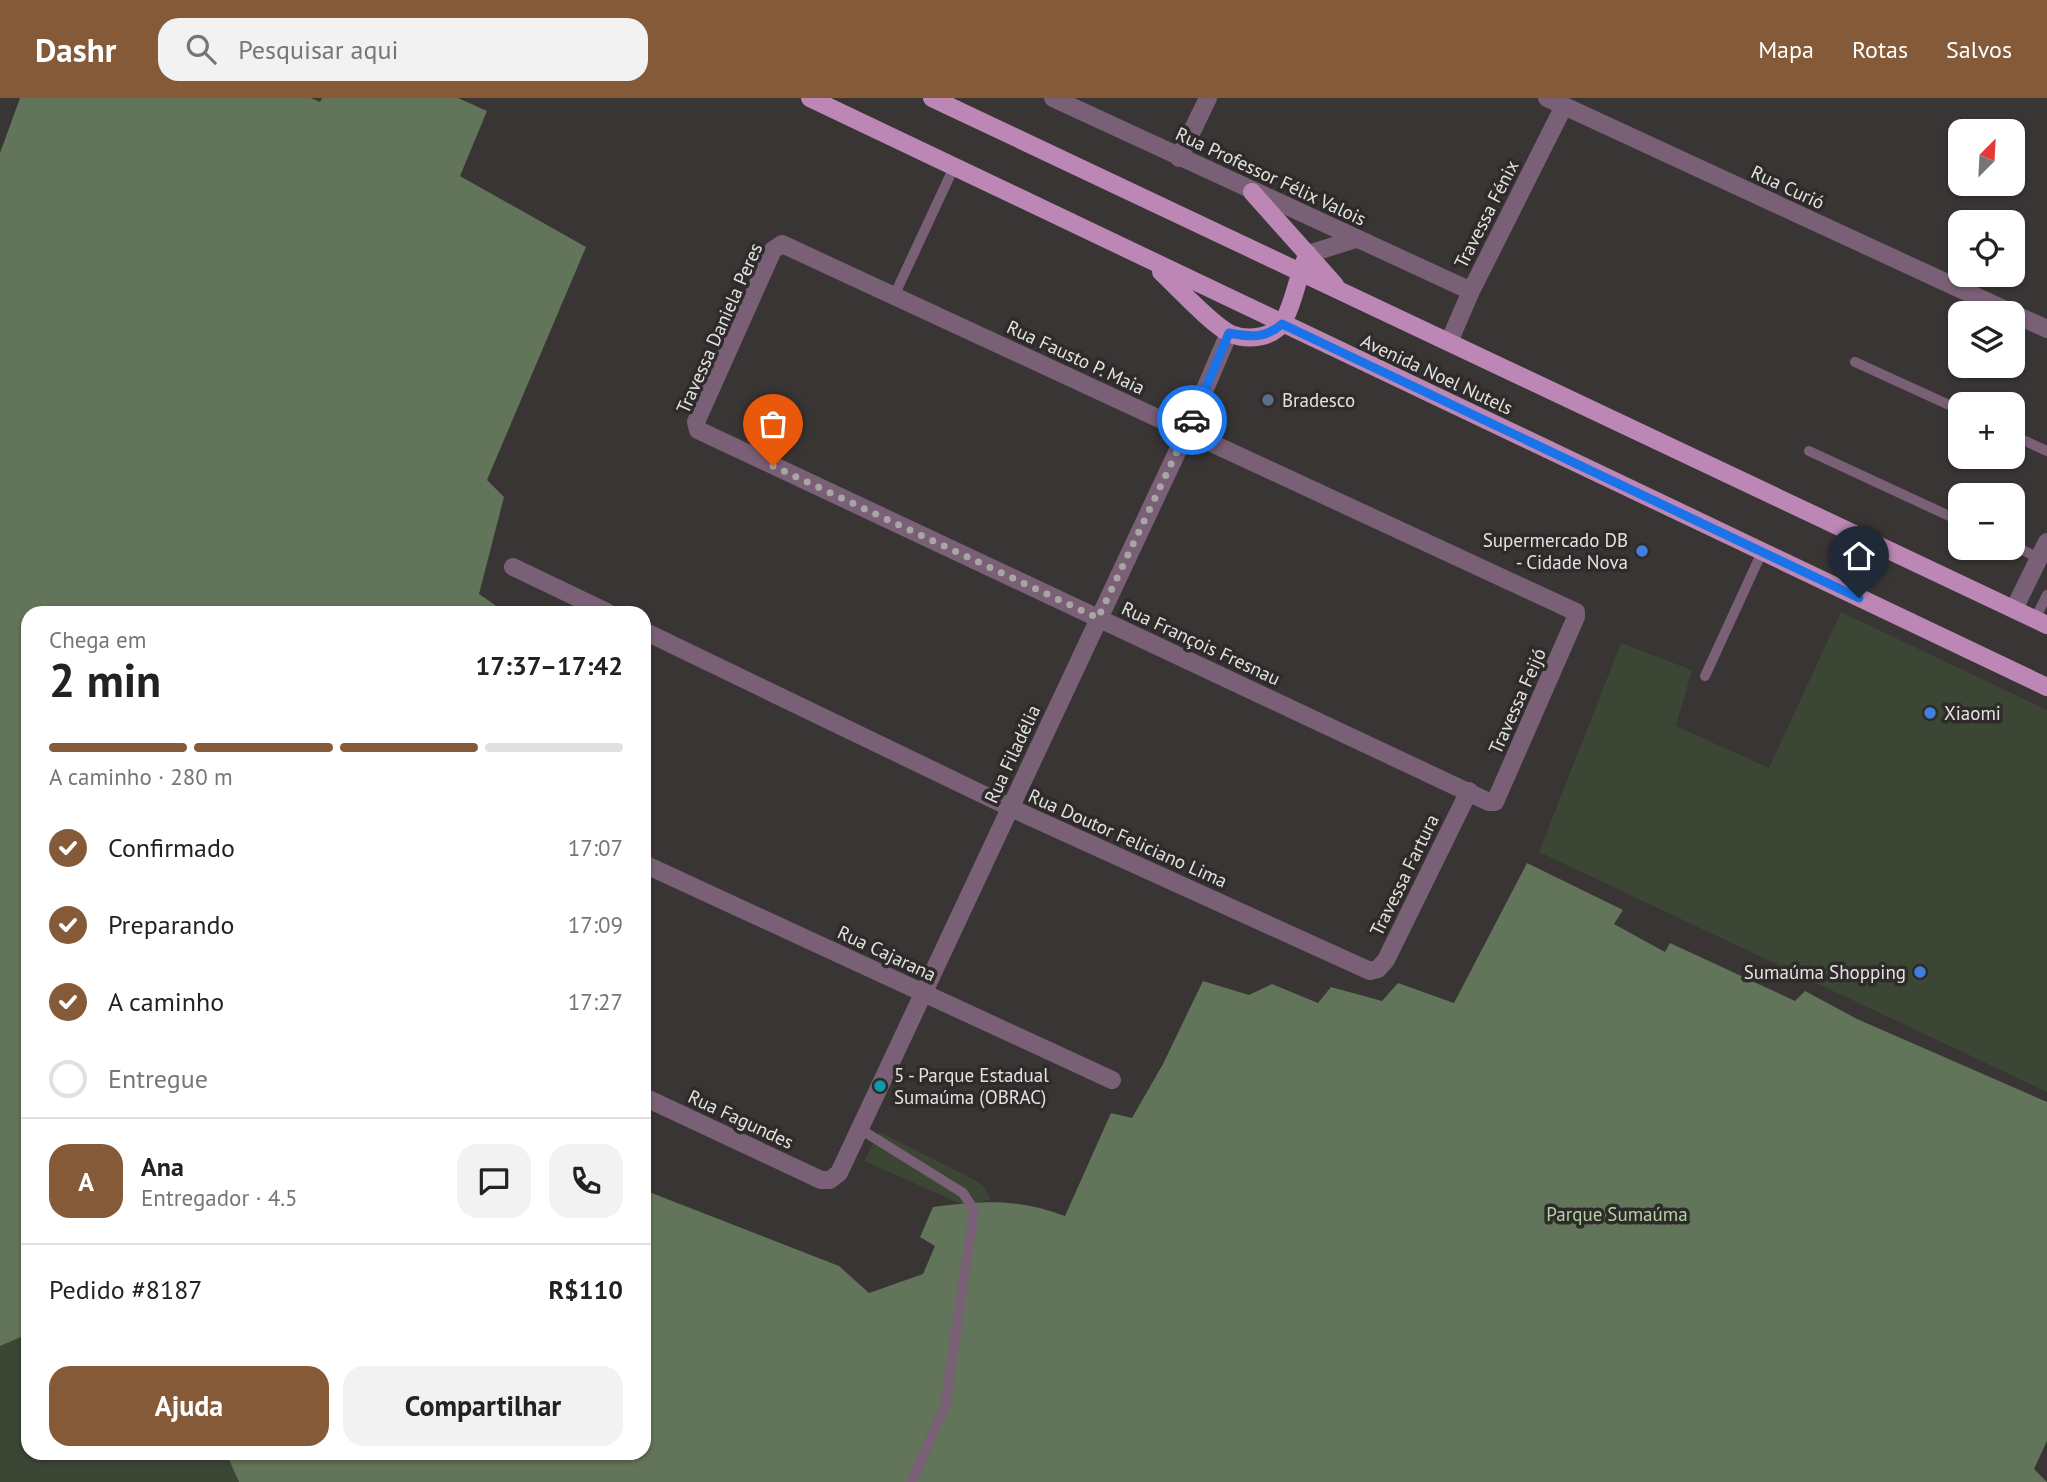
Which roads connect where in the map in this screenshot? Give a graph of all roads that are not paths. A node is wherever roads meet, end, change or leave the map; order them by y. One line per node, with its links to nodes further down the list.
1 (810, 98): 8 (main road, Avenida Noel Nutels)
2 (932, 98): 14 (main road, Avenida Noel Nutels)
3 (1053, 98): 7 (street, Rua Professor Félix Valois)
4 (1208, 98): 7 (street)
5 (1547, 98): 6 (street, Rua Curió)
6 (1564, 106): 16 (street, Travessa Fénix); 18 (street, Rua Curió)
7 (1179, 158): 9 (street, Rua Professor Félix Valois)
8 (954, 167): 13 (main road, Avenida Noel Nutels); 17 (lane)
9 (1252, 192): 10 (street, Rua Professor Félix Valois); 12 (main road)
10 (1356, 239): 12 (street); 16 (street, Rua Professor Félix Valois)
11 (782, 244): 17 (street, Rua Fausto P. Maia); 26 (street, Travessa Daniela Peres)
12 (1308, 254): 14 (main road); 15 (main road)
13 (1145, 258): 20 (main road, Avenida Noel Nutels); 22 (main road)
14 (1299, 271): 15 (main road, Avenida Noel Nutels); 20 (main road)
15 (1339, 290): 23 (main road, Avenida Noel Nutels)
16 (1471, 291): 23 (street, Travessa Fénix)
17 (894, 296): 27 (street, Rua Fausto P. Maia)
18 (1986, 301)
19 (2025, 319): 21 (street, Rua Curió)
20 (1282, 324): 22 (main road); 34 (main road, Avenida Noel Nutels)
21 (2047, 329)
22 (1229, 333): 27 (street, Rua Filadélia)
23 (1449, 342): 38 (main road, Avenida Noel Nutels)
24 (1855, 362): 25 (lane)
25 (1948, 405)
26 (698, 430): 40 (street, Rua François Fresnau)
27 (1187, 431): 39 (street, Rua Fausto P. Maia); 40 (street, Rua Filadélia)
28 (2025, 441): 30 (lane)
29 (1810, 451): 31 (lane)
30 (2047, 451)
31 (1948, 515)
32 (2025, 547): 33 (lane)
33 (2043, 550): 38 (street)
34 (1762, 552): 43 (lane); 44 (main road, Avenida Noel Nutels)
35 (513, 567): 37 (street)
36 (2047, 595): 41 (lane)
37 (594, 606)
38 (2014, 609): 41 (main road, Avenida Noel Nutels)
39 (1576, 617): 46 (street, Travessa Feijó)
40 (1098, 618): 45 (street, Rua François Fresnau); 47 (street, Rua Filadélia)
41 (2041, 622)
42 (651, 634): 47 (street, Rua Doutor Feliciano Lima)
43 (1705, 676)
44 (2047, 687)
45 (1469, 791): 46 (street, Rua François Fresnau); 49 (street, Travessa Fartura)
46 (1495, 802)
47 (1011, 808): 49 (street, Rua Doutor Feliciano Lima); 50 (street, Rua Filadélia)
48 (651, 867): 50 (street, Rua Cajarana)
49 (1370, 971)
50 (924, 993): 51 (street, Rua Cajarana); 53 (street, Rua Filadélia)
51 (1112, 1080)
52 (651, 1100): 54 (street, Rua Fagundes)
53 (860, 1129): 54 (street, Rua Filadélia); 55 (lane)
54 (821, 1180)
55 (911, 1482)

